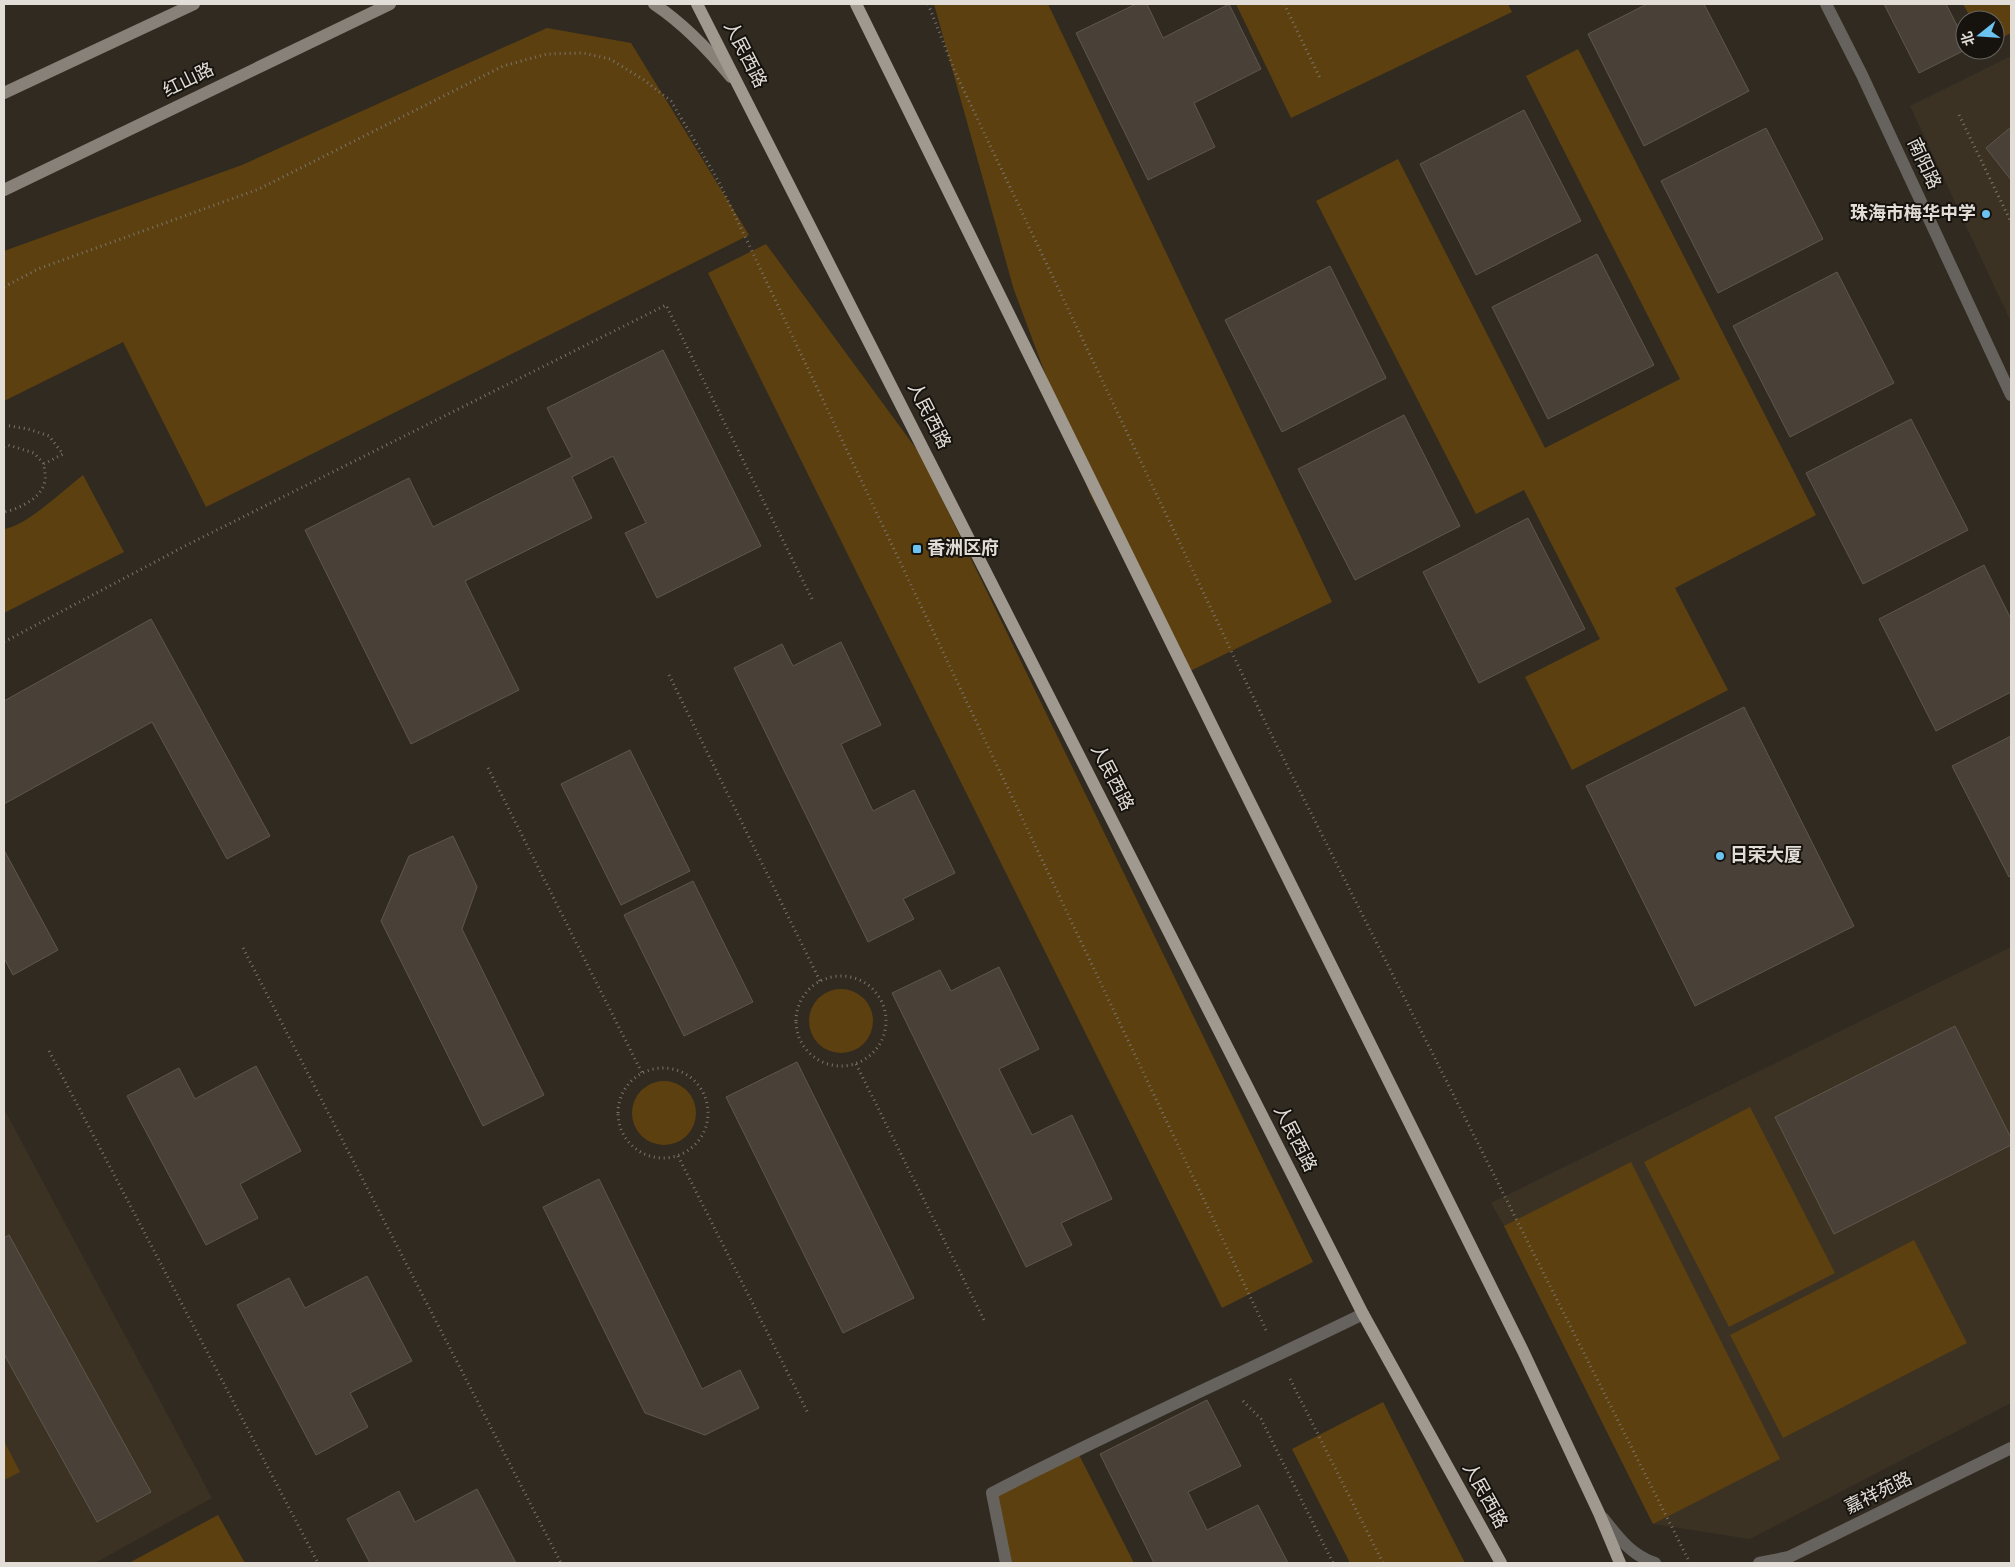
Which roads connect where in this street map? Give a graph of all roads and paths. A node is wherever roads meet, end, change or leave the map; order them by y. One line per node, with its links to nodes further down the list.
1 (194, 4): 12 (main road)
2 (390, 4): 15 (main road, 红山路)
3 (654, 4): 13 (main road)
4 (697, 4): 13 (main road, 人民西路)
5 (856, 4): 10 (main road)
6 (861, 4): 10 (main road)
7 (928, 4): 49 (path)
8 (1284, 4): 11 (path)
9 (1826, 4): 18 (street, 南阳路)
10 (867, 26): 39 (main road)
11 (1320, 78)
12 (4, 93)
13 (744, 93): 33 (main road, 人民西路)
14 (1959, 115): 16 (path)
15 (4, 190)
16 (2011, 222)
17 (4, 287): 35 (path)
18 (2011, 395)
19 (4, 425): 21 (path)
20 (4, 447): 21 (path)
21 (44, 464): 22 (path)
22 (4, 512)
23 (813, 601): 24 (path)
24 (4, 642)
25 (669, 675): 28 (path)
26 (488, 768): 31 (path)
27 (244, 948): 42 (path)
28 (820, 981): 30 (path); 30 (path)
29 (49, 1051): 41 (path)
30 (856, 1064): 34 (path)
31 (642, 1073): 32 (path); 32 (path)
32 (678, 1156): 37 (path)
33 (1363, 1314): 35 (street); 46 (main road, 人民西路)
34 (985, 1322)
35 (1278, 1355): 36 (street); 45 (path)
36 (1223, 1382): 43 (street); 44 (path)
37 (808, 1413)
38 (2011, 1448): 40 (street, 嘉祥苑路)
39 (1599, 1514): 47 (main road); 48 (street)
40 (1785, 1560): 50 (street, 嘉祥苑路)
41 (318, 1563)
42 (562, 1563)
43 (1006, 1563)
44 (1333, 1563)
45 (1383, 1563)
46 (1501, 1563)
47 (1620, 1563)
48 (1655, 1563)
49 (1690, 1563)
50 (1759, 1563)

